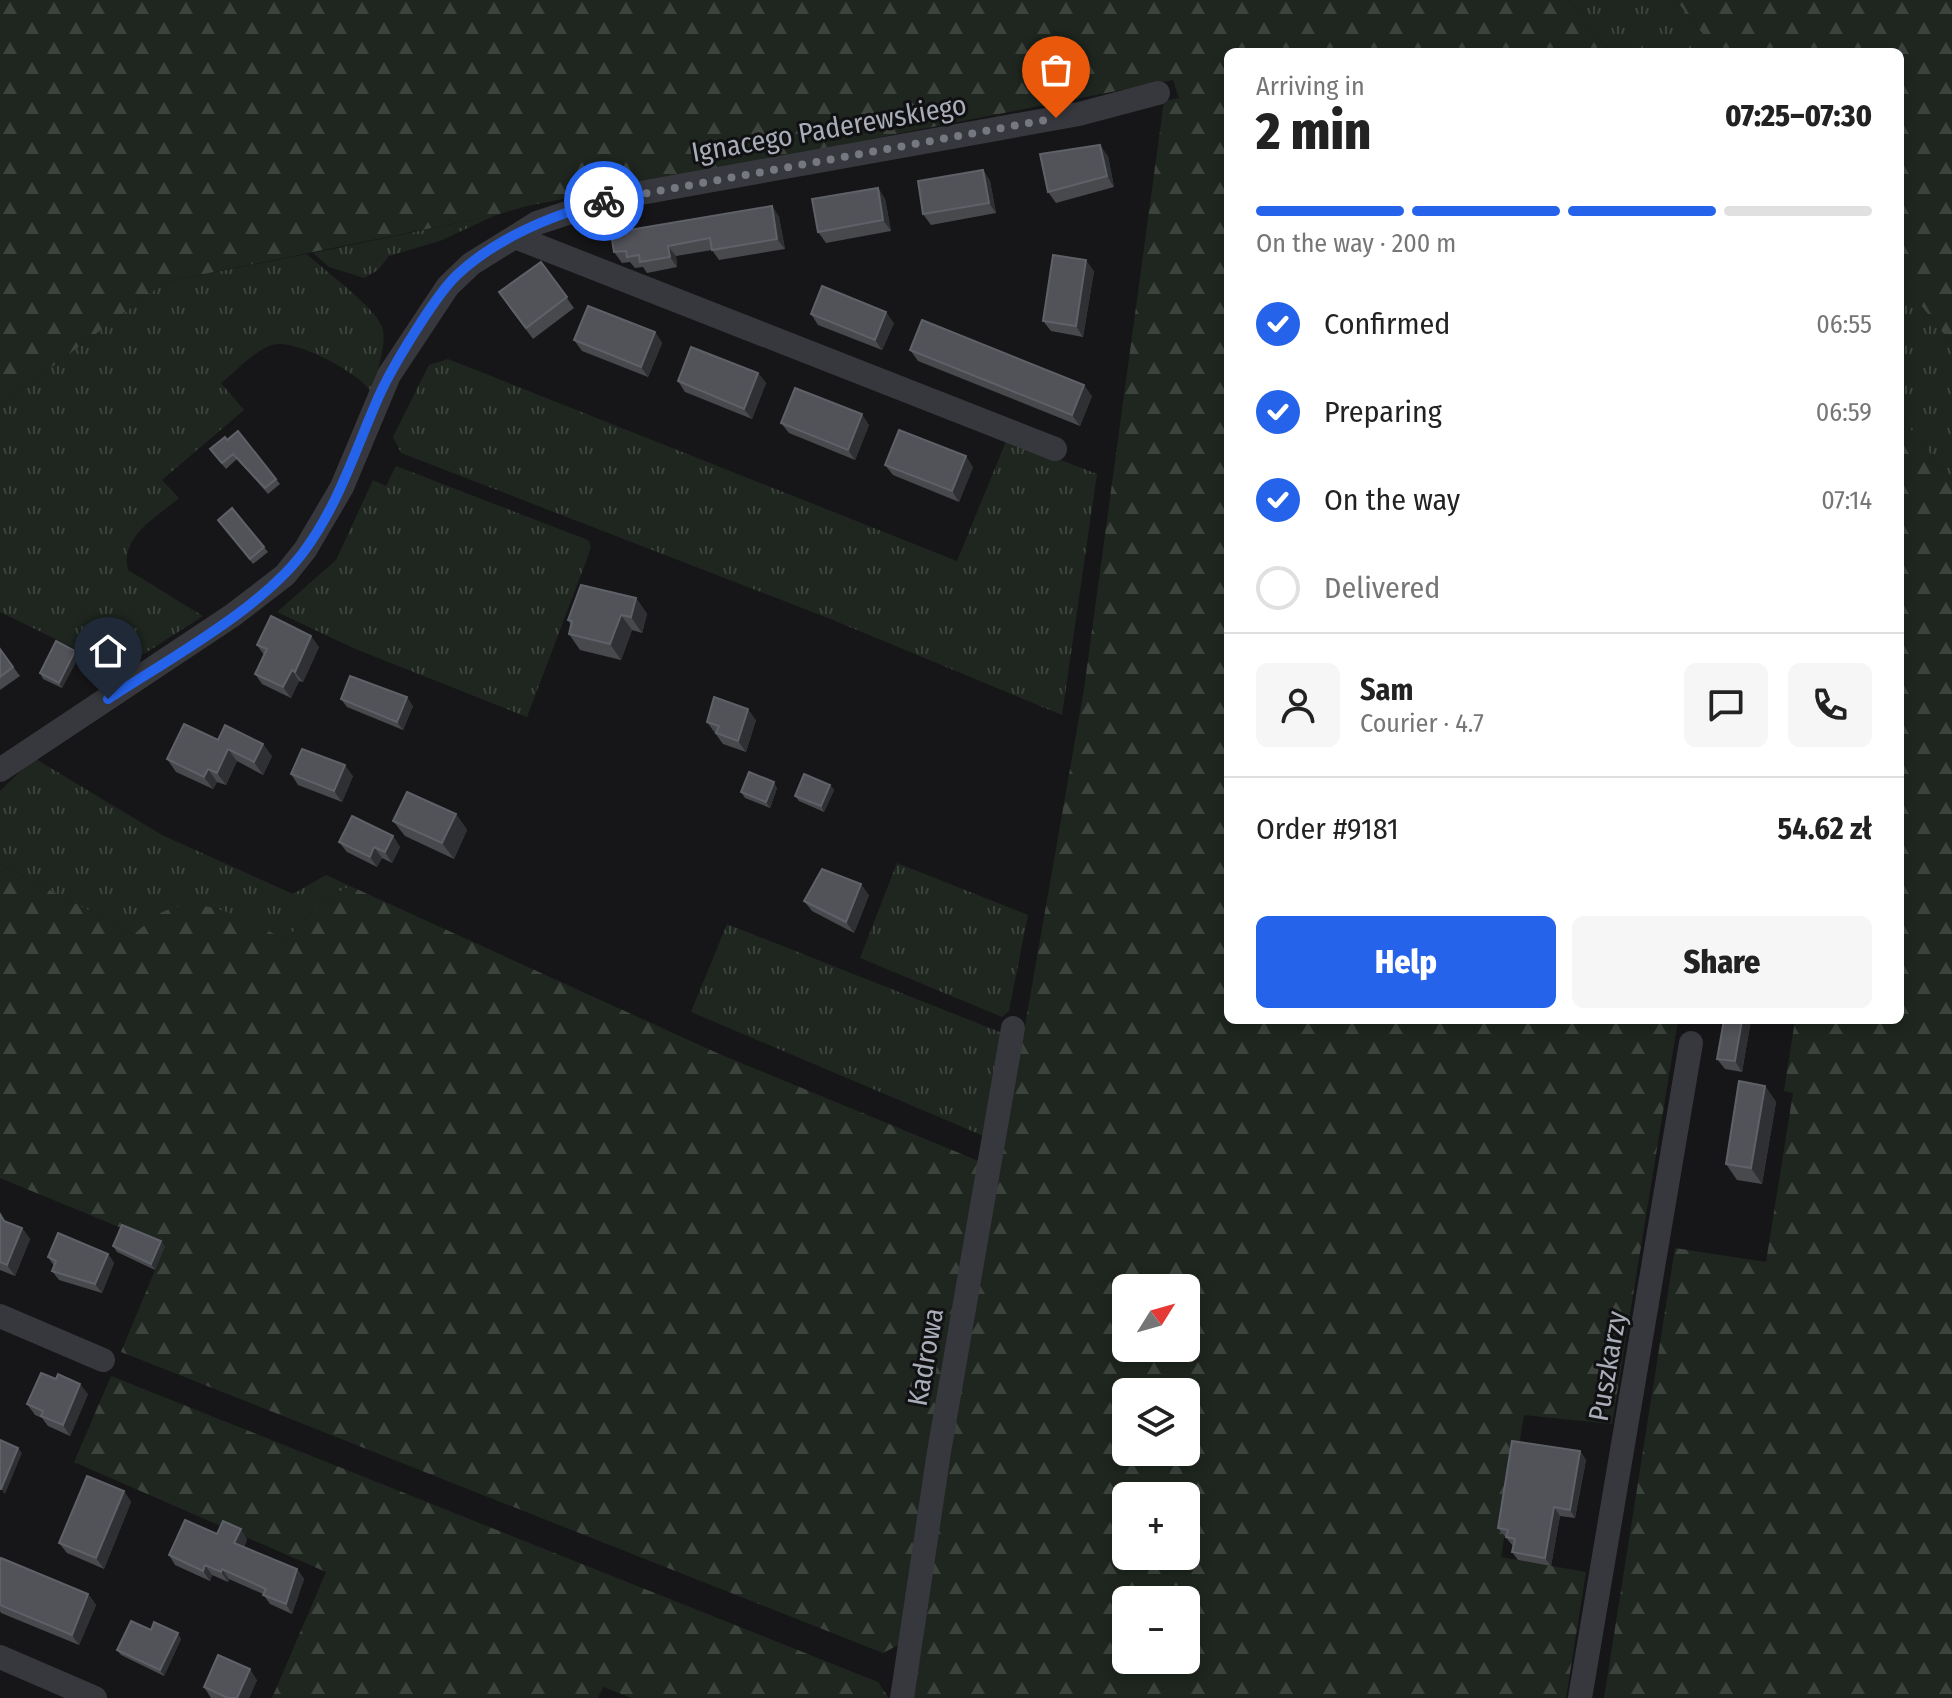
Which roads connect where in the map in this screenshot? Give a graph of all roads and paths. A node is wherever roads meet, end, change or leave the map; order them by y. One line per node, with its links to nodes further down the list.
1 (1158, 93): 2 (street, Ignacego Paderewskiego)
2 (515, 237): 3 (street); 4 (street, Ignacego Paderewskiego)
3 (1055, 449)
4 (0, 770)
5 (1013, 1028): 11 (street, Kadrowa)
6 (1691, 1043): 12 (street, Puszkarzy)
7 (0, 1316): 8 (street)
8 (103, 1360)
9 (0, 1657): 10 (street)
10 (95, 1698)
11 (902, 1698)
12 (1580, 1698)

